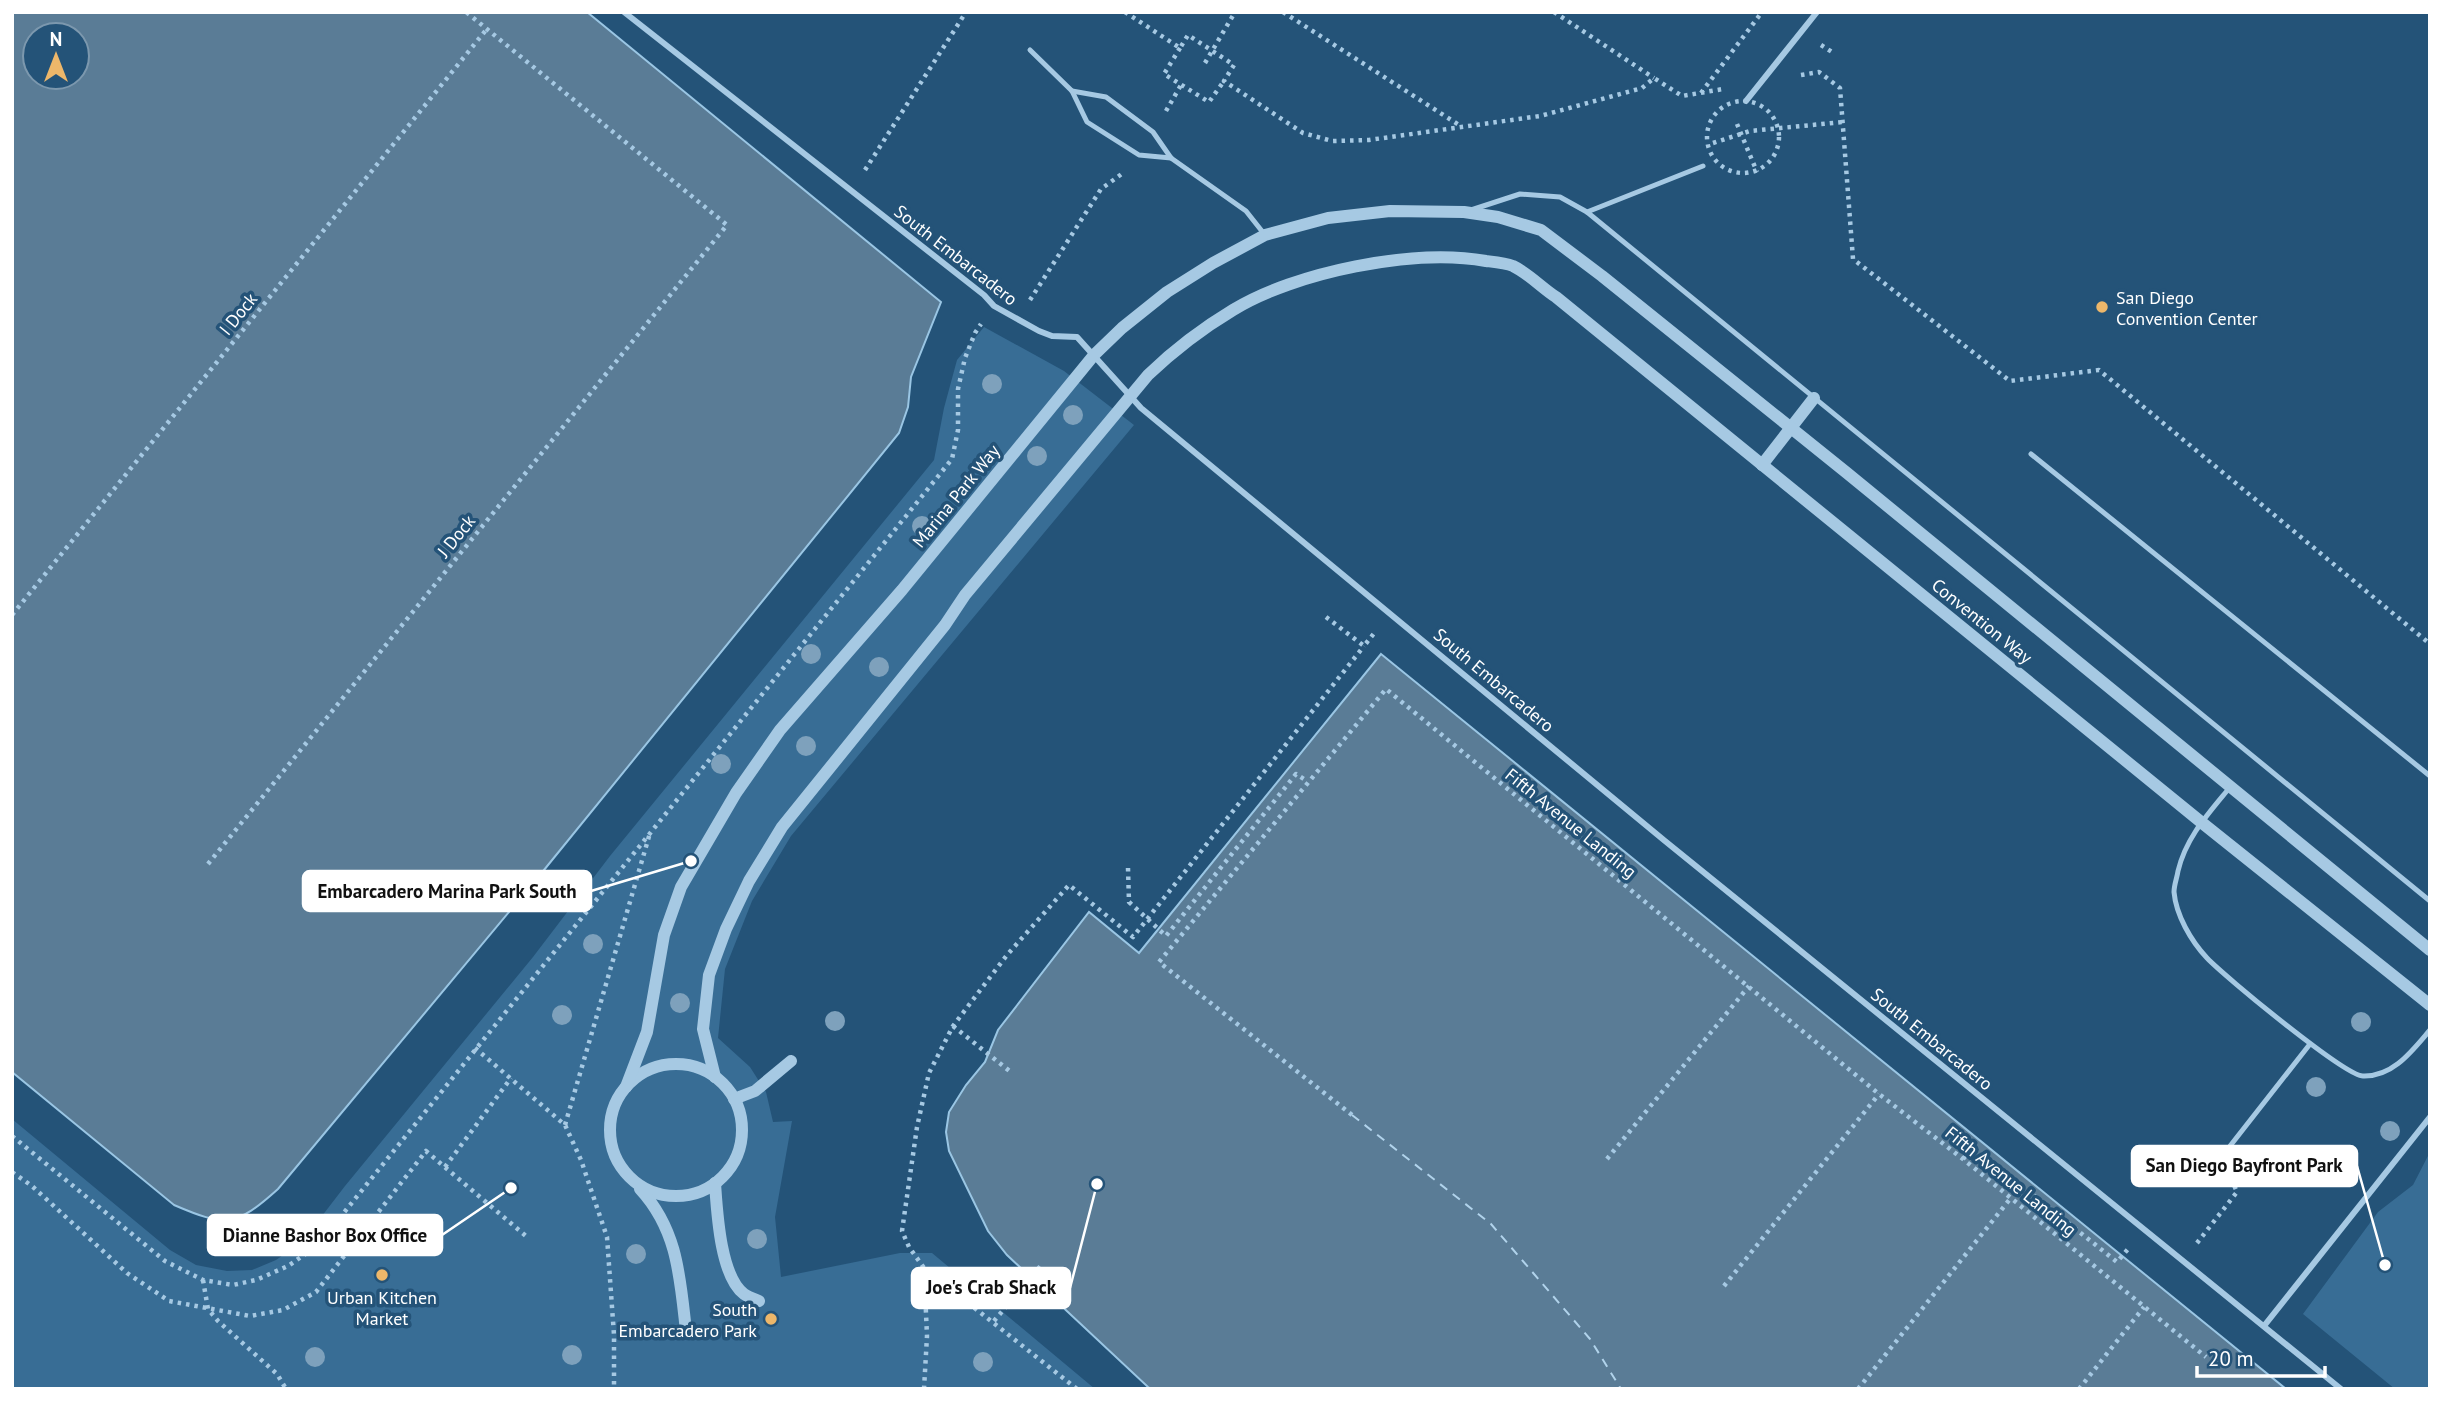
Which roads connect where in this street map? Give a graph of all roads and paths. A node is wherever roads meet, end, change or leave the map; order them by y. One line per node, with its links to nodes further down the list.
1 (466, 12): 10 (path)
2 (624, 12): 34 (street, South Embarcadero)
3 (966, 12): 26 (path)
4 (1125, 12): 11 (path)
5 (1235, 12): 13 (path)
6 (1283, 12): 23 (path)
7 (1554, 12): 14 (path)
8 (1762, 12): 19 (path)
9 (1817, 12): 20 (street)
10 (486, 30): 43 (path, I Dock); 52 (path, J Dock)
11 (1180, 48): 13 (path); 16 (path)
12 (1030, 50): 18 (lane)
13 (1210, 50): 15 (path)
14 (1654, 78)
15 (1224, 80): 16 (path); 23 (path)
16 (1181, 85): 21 (path)
17 (1642, 88): 23 (path)
18 (1072, 91): 25 (lane); 25 (lane)
19 (1701, 93)
20 (1746, 101): 29 (path); 29 (path)
21 (1161, 117)
22 (1737, 123): 29 (path)
23 (1461, 126)
24 (1750, 131): 45 (path)
25 (1171, 158): 33 (lane)
26 (870, 162)
27 (1703, 166): 31 (lane)
28 (1132, 167): 35 (path)
29 (1756, 172)
30 (1464, 212): 31 (lane); 32 (street, Marina Park Way); 33 (street, Marina Park Way)
31 (1587, 212): 38 (lane)
32 (1541, 230): 39 (street, Convention Way)
33 (1265, 235): 36 (street, Marina Park Way)
34 (994, 306): 35 (street, South Embarcadero); 51 (path)
35 (1018, 319): 36 (street, South Embarcadero)
36 (1094, 355): 37 (street, South Embarcadero); 67 (street, Marina Park Way)
37 (1132, 397): 41 (street, Convention Way); 42 (street, South Embarcadero); 65 (street)
38 (1815, 398): 39 (street); 54 (lane)
39 (1791, 428): 41 (street); 49 (street, Convention Way)
40 (2031, 454): 47 (lane)
41 (1762, 465): 50 (street, Convention Way)
42 (1391, 612): 46 (path); 84 (street, South Embarcadero)
43 (12, 615)
44 (1326, 617): 46 (path)
45 (2430, 644)
46 (1364, 646): 55 (path)
47 (2430, 776)
48 (1307, 781): 55 (path); 57 (path, Fifth Avenue Landing); 70 (path, Fifth Avenue Landing)
49 (2231, 786): 50 (lane); 56 (street, Convention Way)
50 (2201, 822): 58 (street, Convention Way); 61 (lane)
51 (651, 830): 62 (path); 72 (path)
52 (208, 864)
53 (1128, 868): 55 (path)
54 (2430, 901)
55 (1147, 919): 59 (path)
56 (2430, 950)
57 (1749, 986): 68 (path, Fifth Avenue Landing); 75 (path)
58 (2430, 1004)
59 (953, 1026): 64 (path); 86 (path)
60 (2430, 1030): 61 (lane)
61 (2310, 1044): 74 (lane)
62 (475, 1048): 66 (path); 87 (path)
63 (791, 1061): 69 (street)
64 (1012, 1073)
65 (715, 1077): 67 (street); 69 (street)
66 (511, 1078): 72 (path); 77 (path)
67 (626, 1087): 79 (street)
68 (1879, 1094): 76 (path, Fifth Avenue Landing); 88 (path)
69 (734, 1099): 80 (street)
70 (1352, 1115)
71 (2430, 1117): 93 (street)
72 (565, 1125): 97 (path)
73 (12, 1136): 87 (path)
74 (2222, 1155): 84 (path)
75 (1607, 1159)
76 (1963, 1159): 81 (path, Fifth Avenue Landing); 83 (path)
77 (445, 1167): 82 (path); 91 (path)
78 (12, 1172): 91 (path)
79 (633, 1181): 80 (street); 94 (street)
80 (715, 1184): 89 (street)
81 (2010, 1199): 90 (path, Fifth Avenue Landing); 100 (path)
82 (527, 1237)
83 (2123, 1255)
84 (2184, 1261): 93 (street, South Embarcadero)
85 (1043, 1263): 92 (path)
86 (924, 1268): 92 (path); 98 (path)
87 (203, 1280): 91 (path)
88 (1724, 1286)
89 (759, 1301)
90 (2144, 1307): 95 (path, Fifth Avenue Landing); 101 (path)
91 (208, 1308): 96 (path)
92 (994, 1321): 99 (path)
93 (2264, 1326): 102 (street, South Embarcadero)
94 (686, 1331)
95 (2206, 1357)
96 (286, 1389)
97 (614, 1389)
98 (924, 1389)
99 (1077, 1389)
100 (1858, 1389)
101 (2079, 1389)
102 (2341, 1389)

